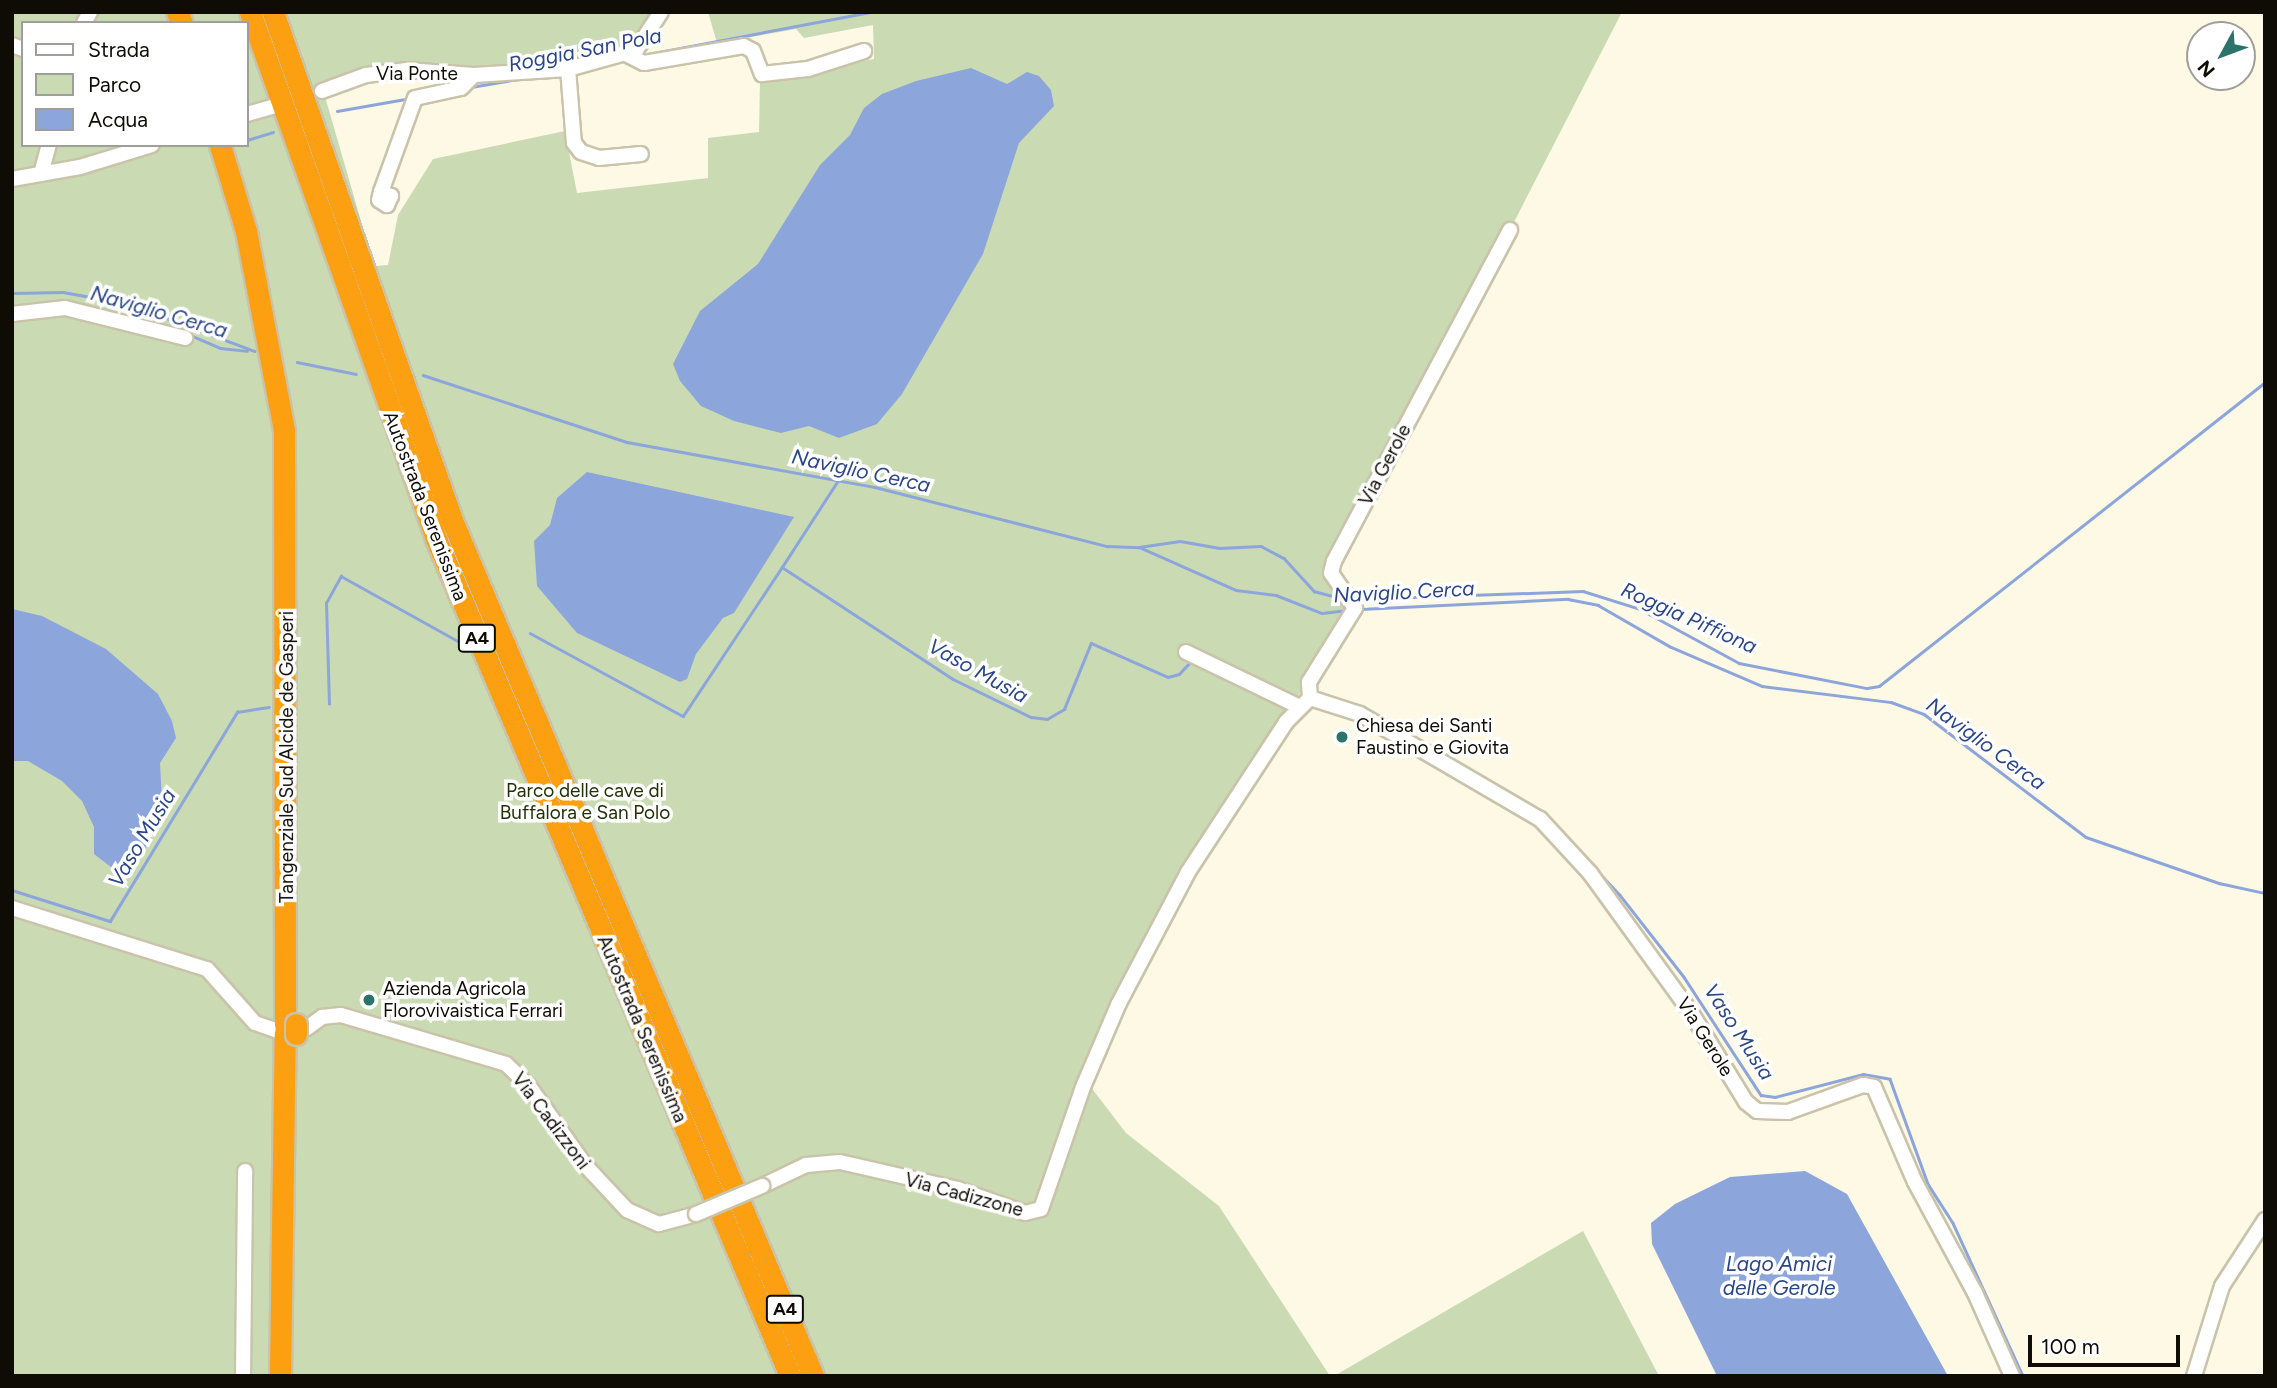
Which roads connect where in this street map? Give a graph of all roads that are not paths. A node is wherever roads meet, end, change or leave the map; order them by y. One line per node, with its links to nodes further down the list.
1 (250, 12): 29 (highway, Autostrada Serenissima / A4)
2 (273, 12): 29 (highway, Autostrada Serenissima / A4)
3 (661, 12): 5 (street, Via Ponte)
4 (864, 51): 5 (street, Via Ponte)
5 (624, 53): 6 (street, Via Ponte)
6 (568, 69): 7 (street, Via Ponte); 15 (street)
7 (474, 75): 8 (street, Via Ponte); 18 (street, Via Ponte)
8 (322, 91)
9 (271, 107): 10 (street)
10 (248, 114)
11 (48, 147): 16 (street)
12 (144, 147): 16 (street)
13 (221, 147): 25 (highway, Tangenziale Sud Alcide de Gasperi)
14 (234, 147): 25 (highway, Tangenziale Sud Alcide de Gasperi)
15 (641, 154)
16 (41, 174): 17 (street)
17 (12, 179)
18 (381, 192)
19 (1510, 230): 23 (street, Via Gerole)
20 (12, 314): 21 (street)
21 (185, 338)
22 (1186, 652): 23 (street)
23 (1305, 702): 27 (street, Via Cadizzone); 37 (street, Via Gerole)
24 (12, 908): 27 (street, Via Cadizzoni, bridge)
25 (290, 1029): 31 (highway, Tangenziale Sud Alcide de Gasperi); 32 (highway, Tangenziale Sud Alcide de Gasperi)
26 (245, 1171): 30 (street)
27 (762, 1186)
28 (2265, 1220): 38 (street)
29 (746, 1247): 33 (highway); 34 (highway, Autostrada Serenissima / A4); 35 (highway, Autostrada Serenissima / A4); 36 (highway)
30 (243, 1376)
31 (280, 1376)
32 (292, 1376)
33 (779, 1376)
34 (790, 1376)
35 (813, 1376)
36 (827, 1376)
37 (2012, 1376)
38 (2194, 1376)

